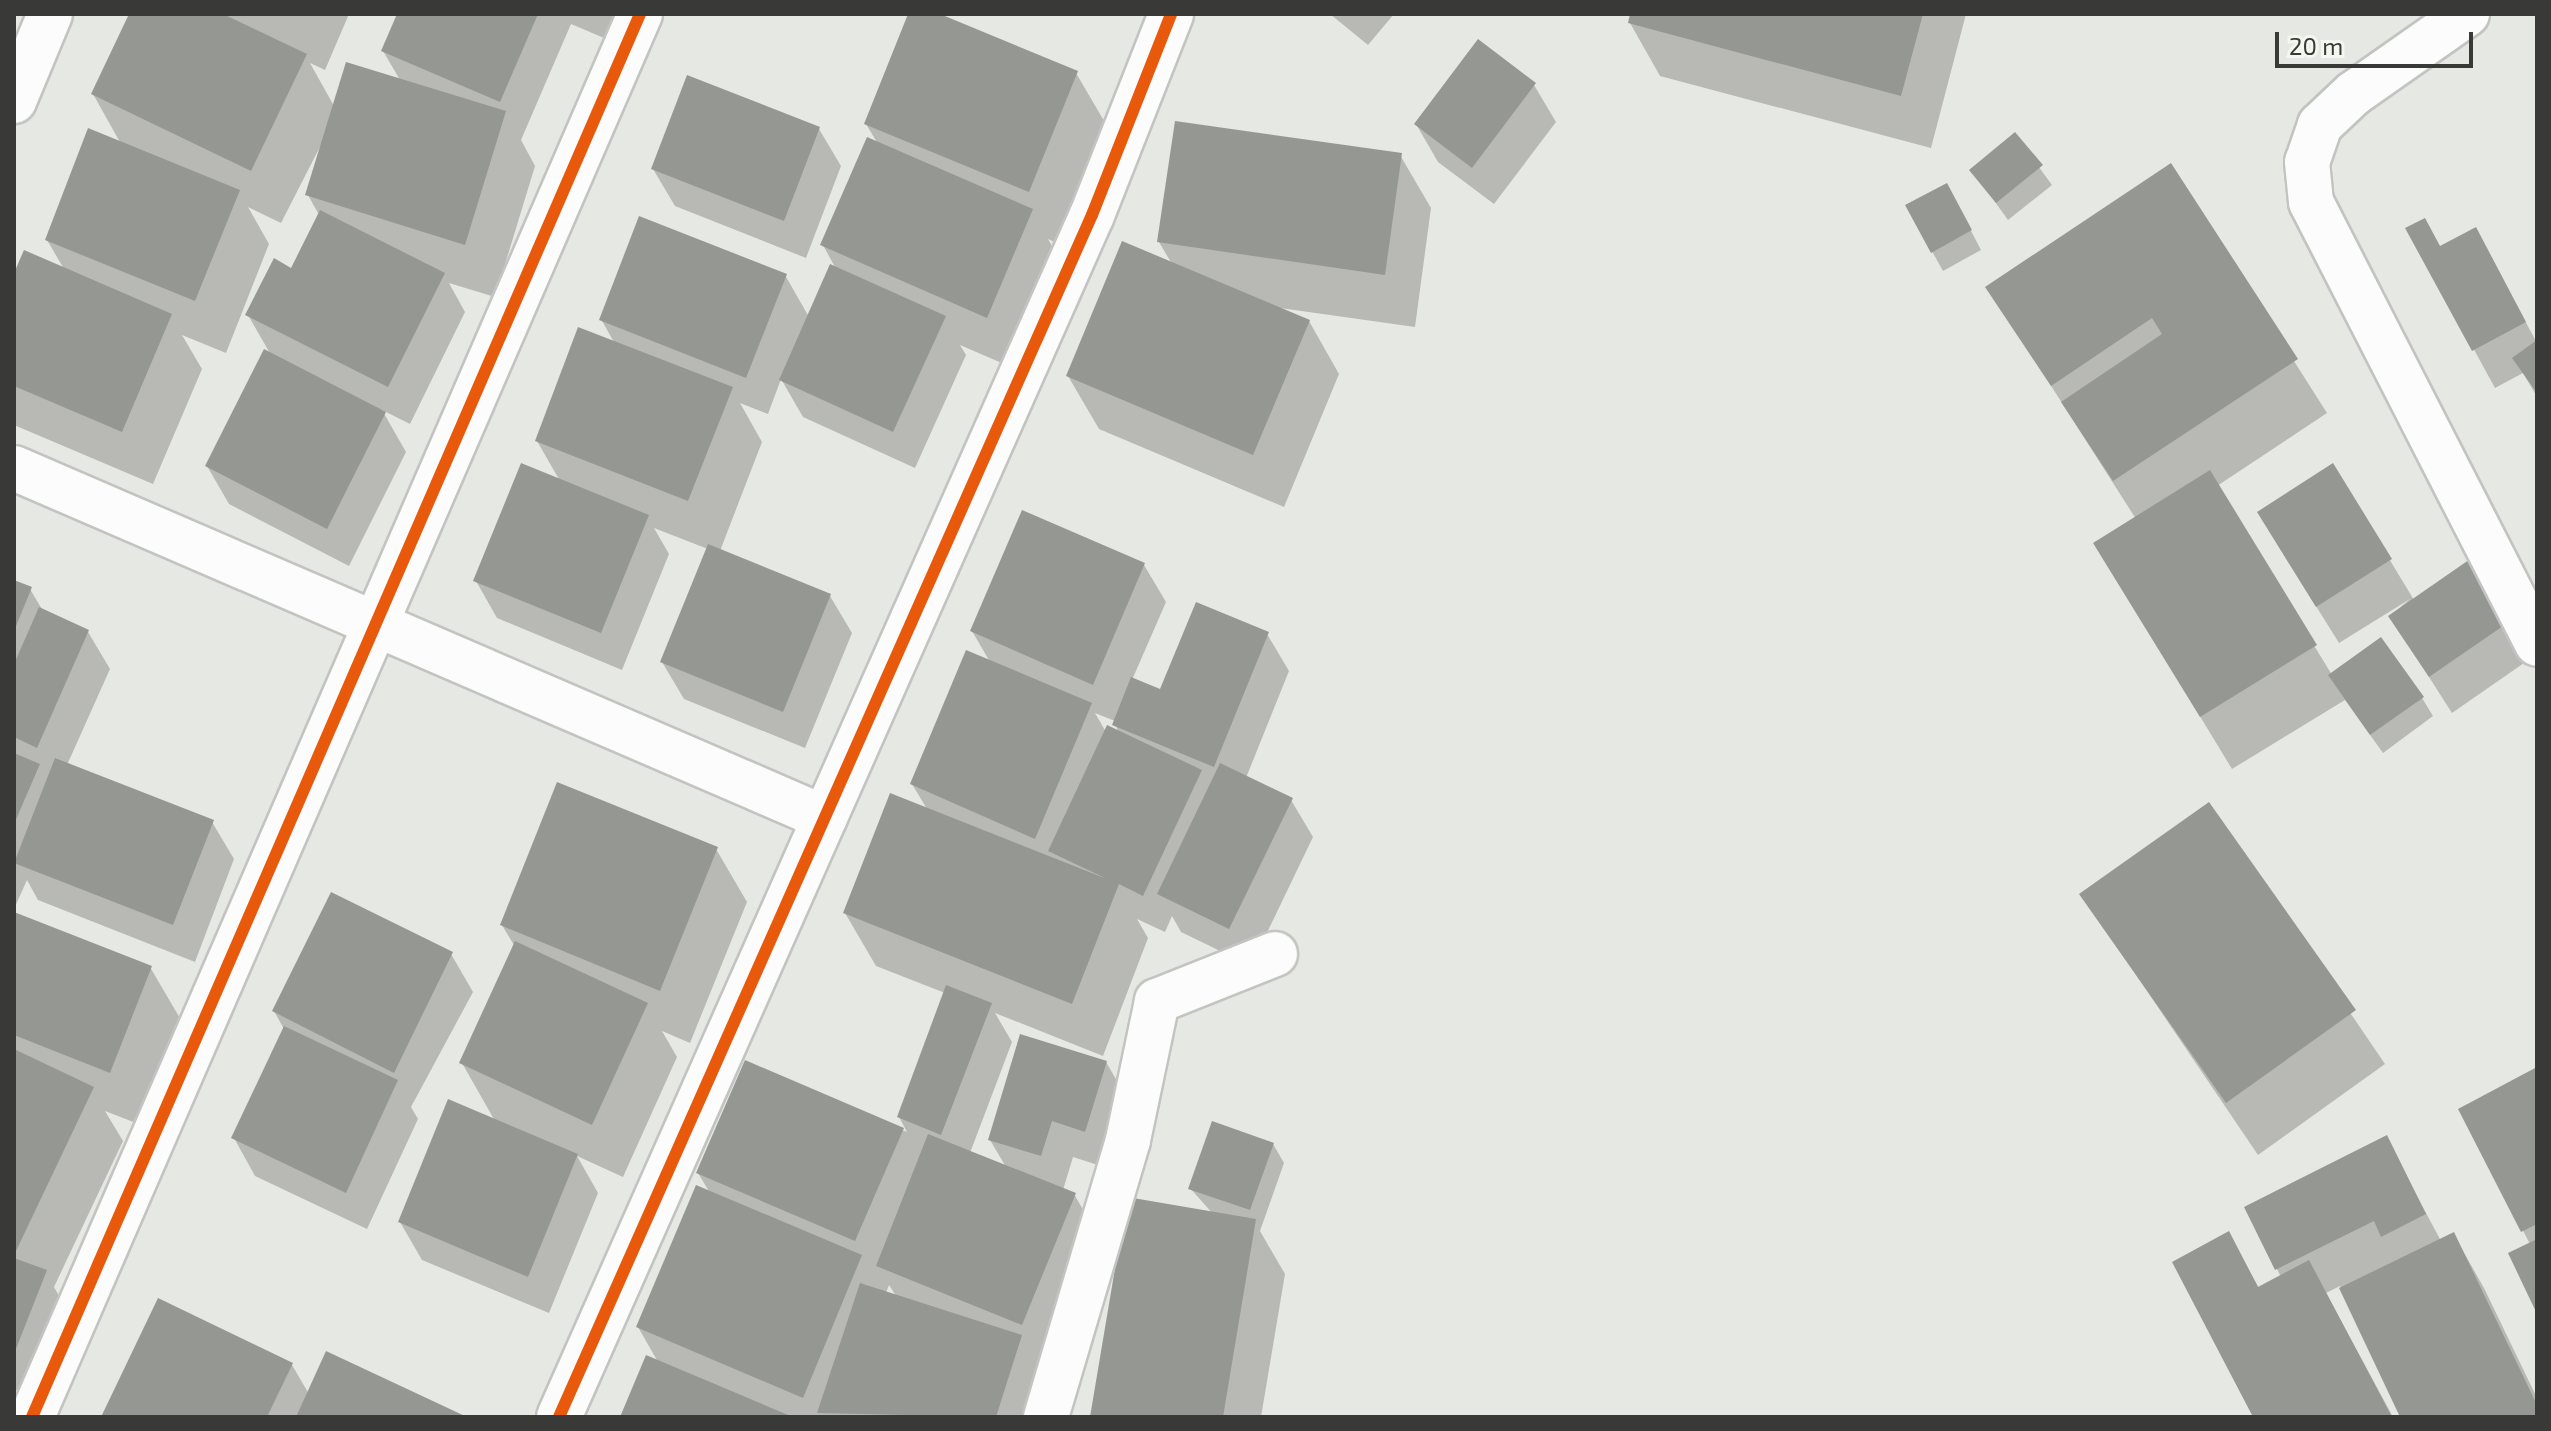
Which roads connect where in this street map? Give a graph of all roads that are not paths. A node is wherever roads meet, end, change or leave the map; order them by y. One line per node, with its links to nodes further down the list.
1 (50, 14): 5 (street)
2 (640, 14): 7 (street)
3 (1171, 14): 9 (street)
4 (2467, 14): 8 (street)
5 (14, 101)
6 (14, 468): 7 (street)
7 (374, 626): 9 (street); 11 (street)
8 (2537, 643)
9 (825, 818): 12 (street)
10 (1275, 954): 13 (street)
11 (32, 1417)
12 (559, 1417)
13 (1046, 1417)

